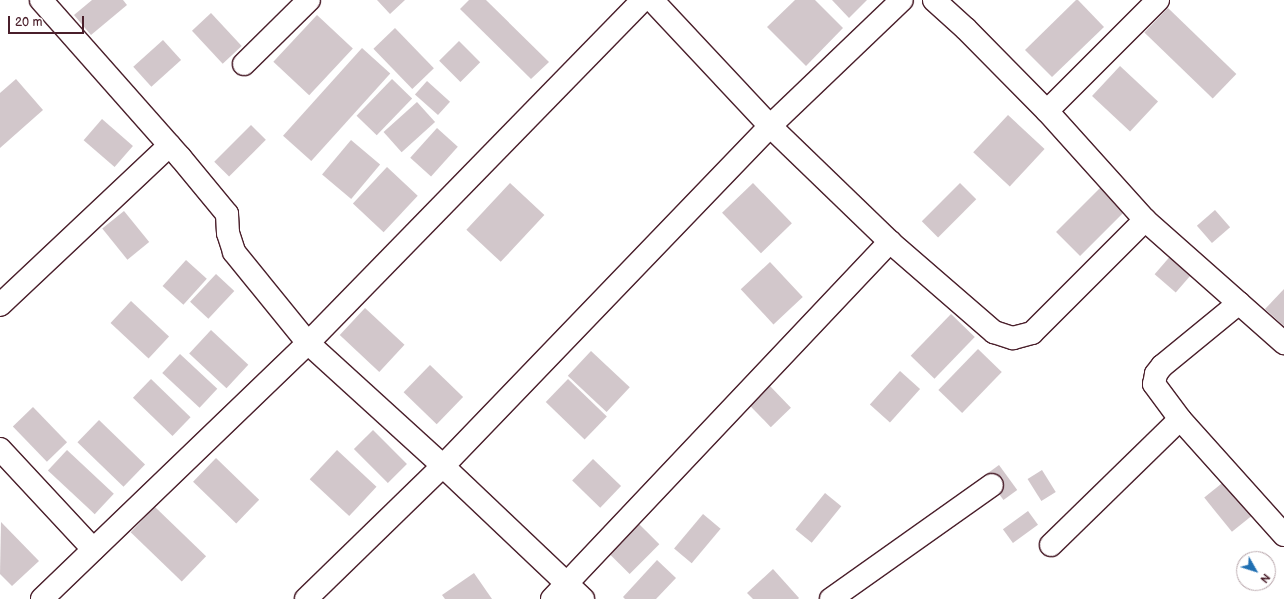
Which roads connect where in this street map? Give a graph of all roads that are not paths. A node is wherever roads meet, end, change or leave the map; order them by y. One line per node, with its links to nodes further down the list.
1 (41, 0): 11 (street)
2 (309, 0): 8 (street)
3 (643, 0): 16 (street)
4 (652, 0): 10 (street)
5 (902, 0): 10 (street)
6 (934, 0): 9 (street)
7 (1158, 0): 9 (street)
8 (244, 64)
9 (1047, 111): 12 (street)
10 (770, 126): 13 (street); 20 (street)
11 (170, 145): 15 (street); 16 (street)
12 (1145, 220): 13 (street); 14 (street)
13 (890, 242): 25 (street)
14 (1239, 303): 17 (street); 18 (street)
15 (0, 305)
16 (308, 343): 20 (street); 24 (street)
17 (1284, 343)
18 (1180, 419): 22 (street); 23 (street)
19 (0, 449): 24 (street)
20 (443, 466): 25 (street); 27 (street)
21 (992, 485): 30 (street)
22 (1284, 535)
23 (1051, 545)
24 (93, 549): 26 (street)
25 (567, 583): 28 (street); 29 (street)
26 (42, 599)
27 (306, 599)
28 (552, 599)
29 (583, 599)
30 (831, 599)

